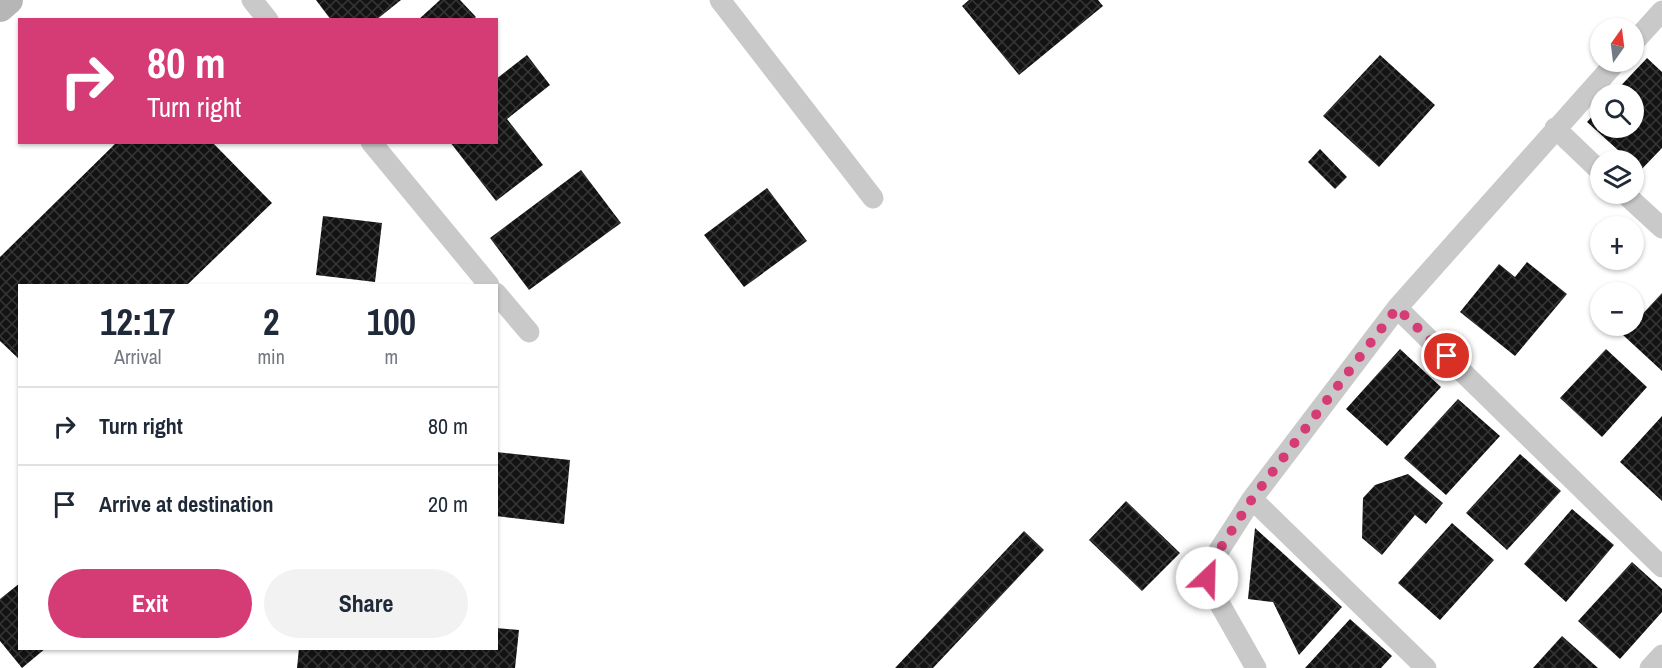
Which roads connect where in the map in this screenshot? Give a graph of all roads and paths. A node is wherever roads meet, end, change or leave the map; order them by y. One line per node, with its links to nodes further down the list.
1 (8, 0): 4 (street)
2 (252, 0): 6 (street)
3 (720, 0): 12 (street)
4 (0, 7)
5 (1662, 11): 7 (street)
6 (266, 18)
7 (1644, 31)
8 (1607, 72): 9 (street)
9 (1555, 128): 11 (street); 17 (street)
10 (373, 144): 15 (street)
11 (1590, 161)
12 (873, 198)
13 (1636, 204): 14 (street)
14 (1662, 228)
15 (488, 284)
16 (498, 295): 18 (street)
17 (1397, 308): 19 (street); 20 (street)
18 (529, 332)
19 (1252, 499): 22 (street); 23 (street)
20 (1662, 567)
21 (1662, 656): 24 (street)
22 (1256, 668)
23 (1426, 668)
24 (1650, 668)

